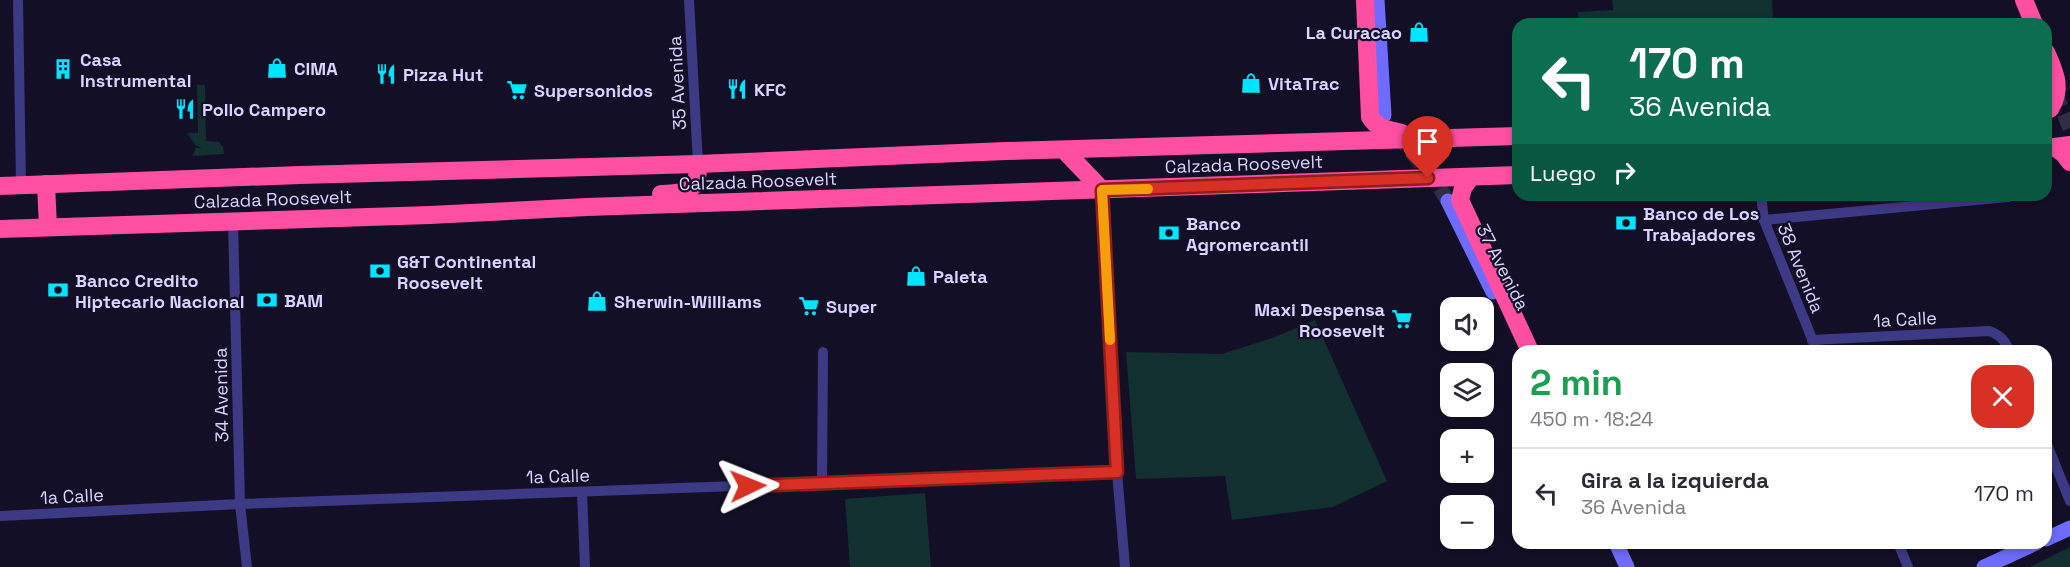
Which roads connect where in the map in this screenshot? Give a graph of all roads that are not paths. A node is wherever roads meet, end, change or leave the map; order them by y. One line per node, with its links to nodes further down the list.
1 (18, 0): 23 (street)
2 (689, 0): 19 (street, 35 Avenida)
3 (1365, 0): 15 (highway)
4 (1377, 0): 13 (street)
5 (2016, 0): 7 (street)
6 (2024, 0): 8 (highway)
7 (2024, 18)
8 (2032, 18)
9 (2052, 66): 10 (highway)
10 (2052, 100)
11 (2052, 103): 12 (highway)
12 (2070, 106)
13 (1384, 116)
14 (1512, 136): 15 (highway, Calzada Roosevelt)
15 (1424, 138): 17 (highway, Calzada Roosevelt)
16 (2057, 147): 18 (highway)
17 (1064, 150): 19 (highway, Calzada Roosevelt); 25 (highway)
18 (2070, 162)
19 (698, 164): 22 (highway, Calzada Roosevelt); 29 (highway)
20 (1512, 175): 21 (highway, Calzada Roosevelt)
21 (1472, 177): 25 (highway, Calzada Roosevelt); 36 (highway)
22 (46, 184): 23 (highway, Calzada Roosevelt); 32 (highway)
23 (21, 185): 24 (highway, Calzada Roosevelt)
24 (0, 186)
25 (1102, 190): 29 (highway, Calzada Roosevelt); 41 (street)
26 (1448, 201): 35 (street, 37 Avenida)
27 (1762, 201): 30 (street, 38 Avenida)
28 (1966, 201): 30 (street)
29 (623, 207): 31 (highway, Calzada Roosevelt)
30 (1764, 220): 34 (street, 38 Avenida)
31 (234, 222): 32 (highway, Calzada Roosevelt); 45 (street, 34 Avenida)
32 (48, 227): 33 (highway, Calzada Roosevelt)
33 (0, 229)
34 (1812, 340): 37 (street, 38 Avenida); 38 (street, 1a Calle)
35 (1520, 345)
36 (1527, 345)
37 (1814, 345)
38 (2007, 345)
39 (823, 352): 42 (street)
40 (2052, 457): 44 (street)
41 (1117, 472): 42 (street, 1a Calle); 54 (street)
42 (822, 483): 43 (street, 1a Calle)
43 (582, 492): 45 (street, 1a Calle); 53 (street)
44 (2070, 501)
45 (240, 504): 46 (street, 1a Calle); 52 (street, 34 Avenida)
46 (0, 516)
47 (2070, 528): 48 (street)
48 (2052, 536)
49 (1619, 549): 55 (street)
50 (1900, 549): 56 (street)
51 (2023, 549): 57 (street)
52 (247, 567)
53 (585, 567)
54 (1125, 567)
55 (1628, 567)
56 (1908, 567)
57 (1984, 567)

